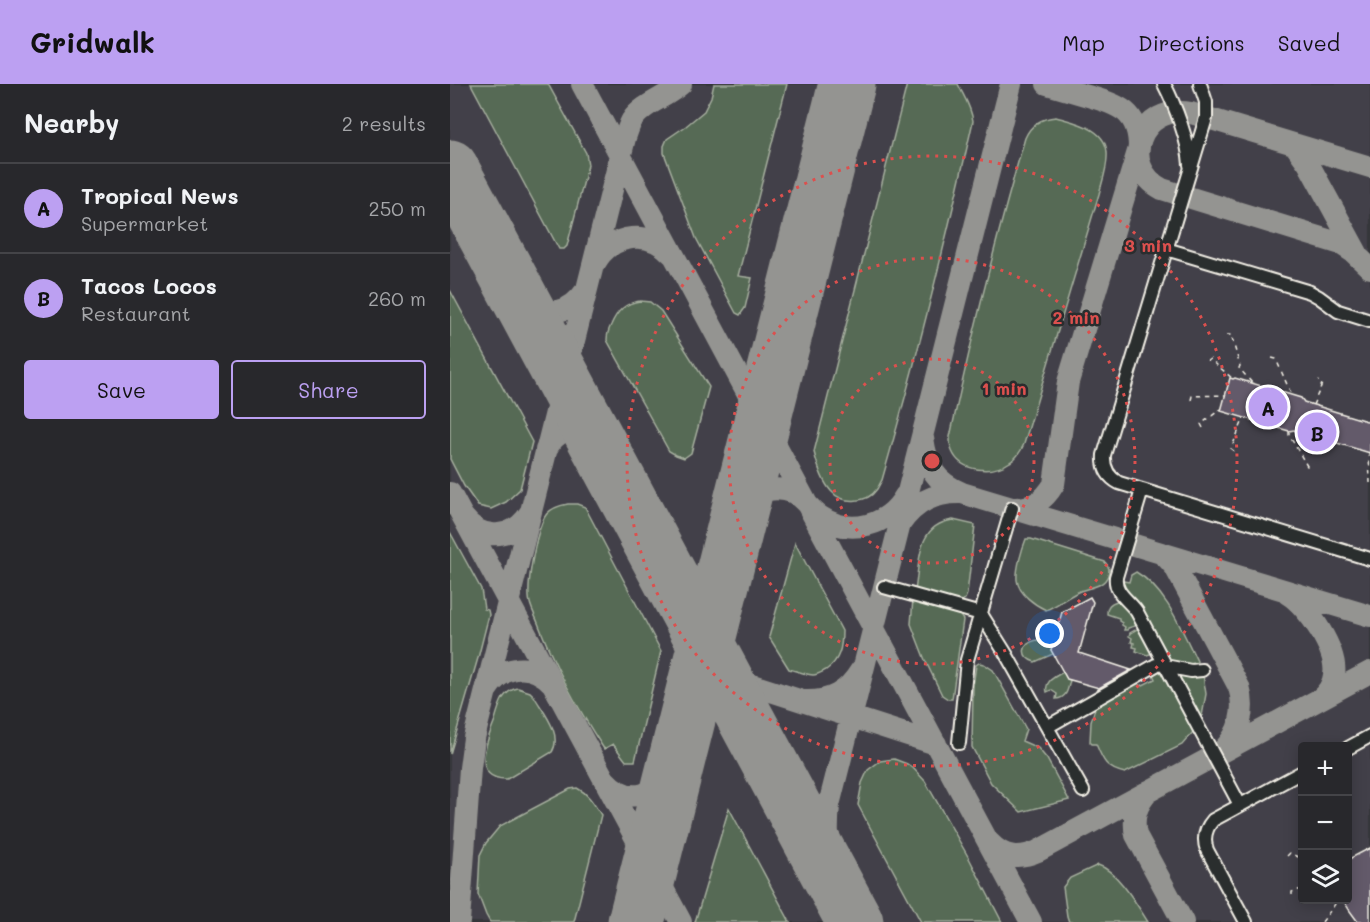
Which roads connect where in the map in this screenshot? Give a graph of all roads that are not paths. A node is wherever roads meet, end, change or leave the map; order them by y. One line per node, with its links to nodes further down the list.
1 (1164, 84): 4 (lane)
2 (1170, 84): 4 (lane)
3 (1200, 84): 5 (lane)
4 (1173, 103): 5 (lane)
5 (1189, 174): 6 (lane)
6 (1166, 249): 7 (lane); 8 (lane)
7 (1370, 321)
8 (1142, 490): 10 (lane); 13 (lane)
9 (1012, 508): 12 (lane)
10 (1370, 559)
11 (884, 587): 12 (lane)
12 (981, 614): 15 (lane); 17 (lane)
13 (1160, 665): 14 (lane); 15 (lane); 21 (lane)
14 (1202, 670)
15 (1047, 726): 20 (lane)
16 (1370, 736): 18 (lane)
17 (960, 742)
18 (1352, 745)
19 (1298, 774): 21 (lane)
20 (1083, 791)
21 (1240, 805): 22 (lane)
22 (1246, 922)

